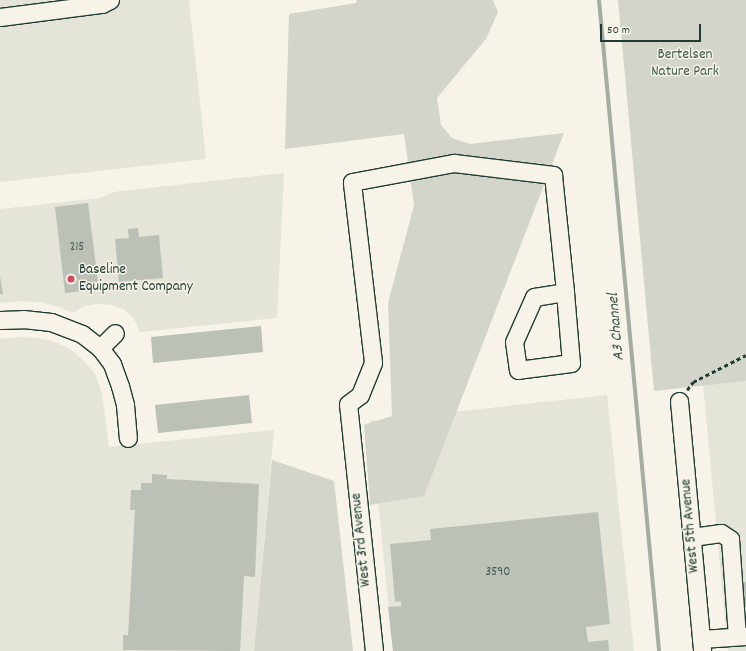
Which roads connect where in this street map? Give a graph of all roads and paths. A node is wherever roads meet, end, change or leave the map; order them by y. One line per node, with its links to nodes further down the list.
1 (110, 0): 2 (street)
2 (0, 17)
3 (565, 292): 3 (street); 13 (street, West 3rd Avenue)
4 (0, 320): 6 (street)
5 (116, 333): 6 (street)
6 (100, 348): 9 (street)
7 (746, 355): 8 (path)
8 (679, 401): 10 (street, West 5th Avenue)
9 (128, 438)
10 (692, 537): 11 (street); 12 (street, West 5th Avenue)
11 (742, 636): 12 (street)
12 (702, 645)
13 (374, 651)

